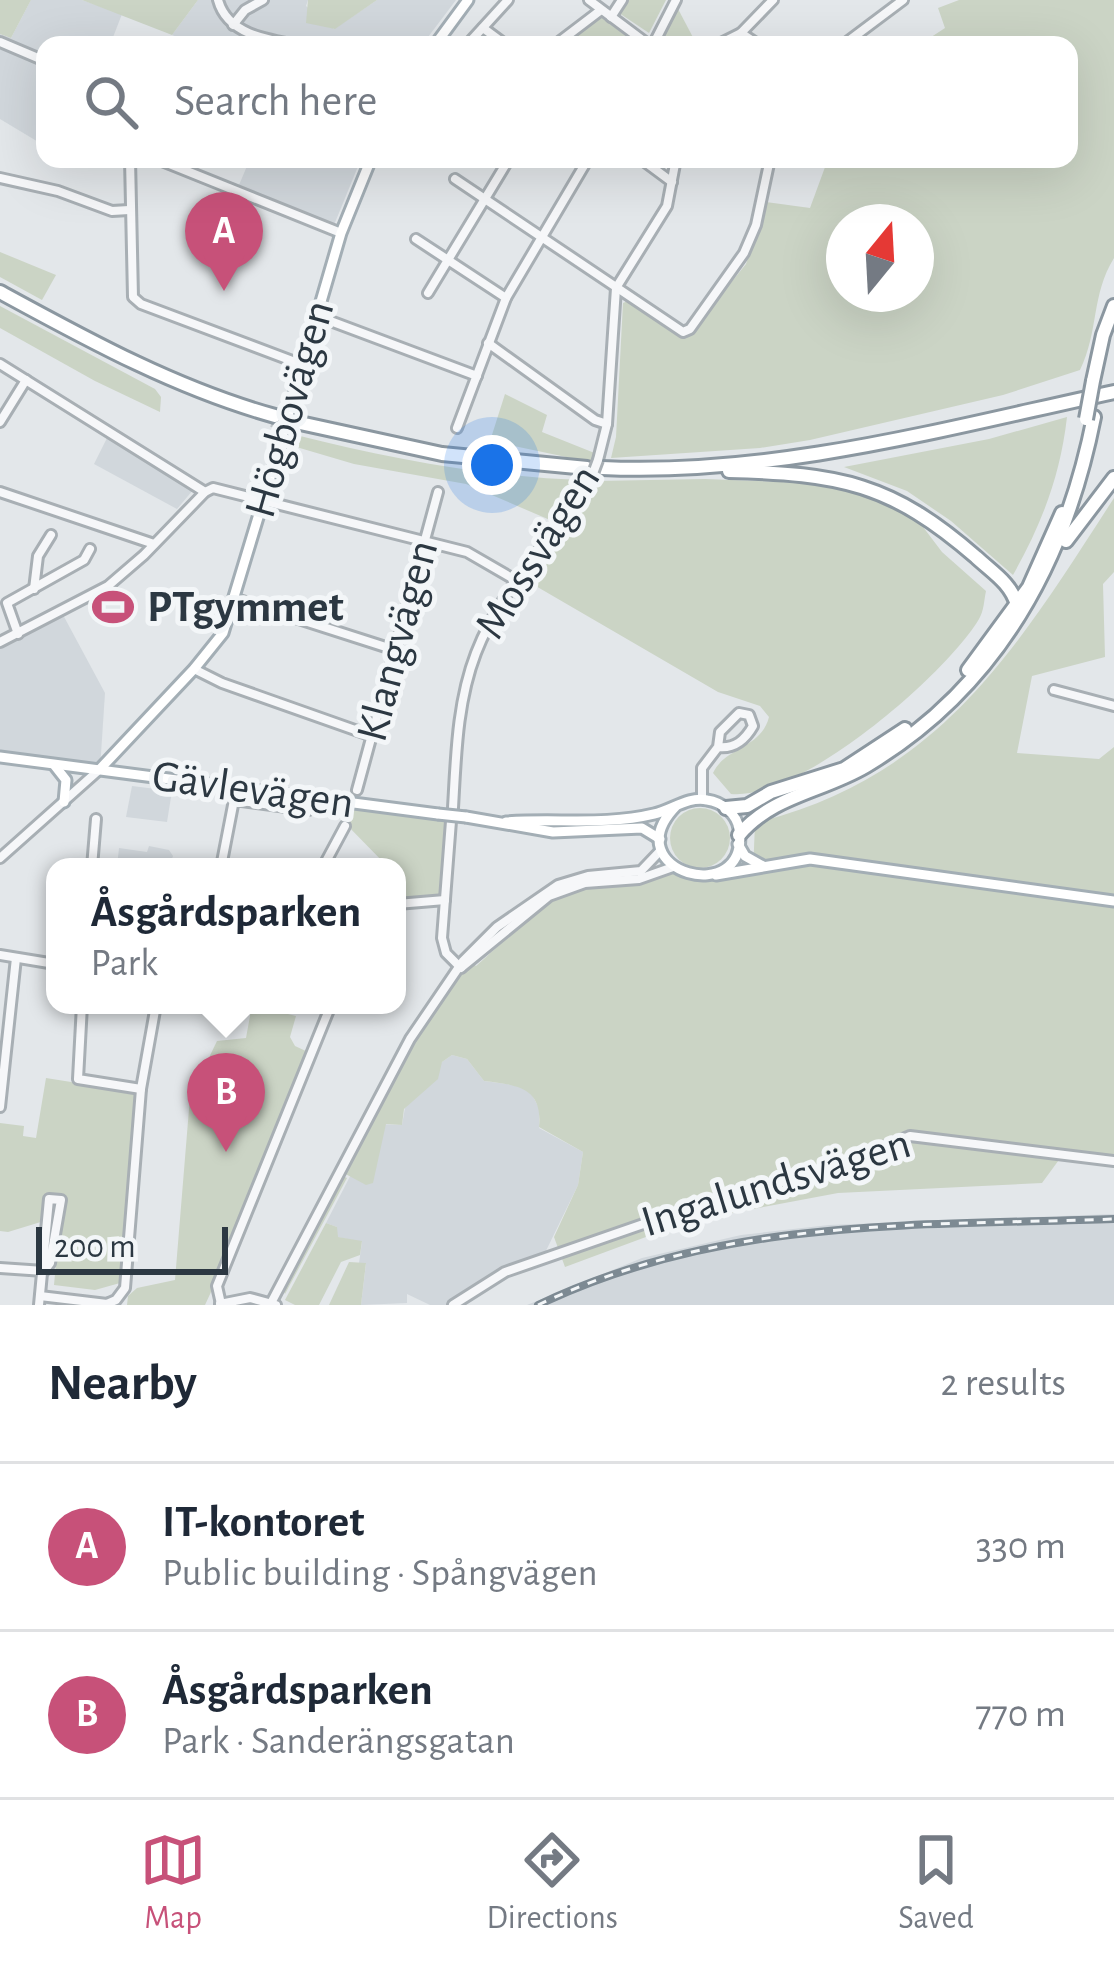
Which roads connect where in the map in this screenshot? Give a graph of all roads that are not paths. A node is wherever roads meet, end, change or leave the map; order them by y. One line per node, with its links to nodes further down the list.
1 (218, 0): 12 (street)
2 (263, 0): 12 (street)
3 (468, 0): 16 (main road)
4 (508, 0): 13 (street)
5 (589, 0): 10 (street)
6 (622, 0): 11 (street)
7 (676, 0): 21 (street)
8 (773, 0): 14 (street)
9 (903, 0): 24 (street)
10 (601, 10): 11 (street); 19 (street)
11 (611, 17): 20 (street)
12 (233, 25): 15 (street)
13 (483, 28): 17 (street); 18 (street)
14 (741, 33): 22 (street); 23 (street)
15 (260, 36)
16 (442, 36)
17 (475, 36)
18 (494, 36)
19 (567, 36)
20 (638, 36)
21 (656, 36)
22 (735, 36)
23 (746, 36)
24 (856, 36)
25 (0, 42): 26 (street)
26 (36, 57)
27 (130, 168): 39 (street)
28 (179, 168): 40 (street)
29 (366, 168): 40 (main road, Högbovägen)
30 (504, 168): 38 (street)
31 (583, 168): 41 (street)
32 (653, 168): 37 (street)
33 (675, 168): 37 (street)
34 (768, 168): 44 (street)
35 (0, 178): 39 (street)
36 (455, 179): 38 (street)
37 (673, 183): 44 (street)
38 (485, 200): 41 (street); 43 (street)
39 (129, 210): 53 (street)
40 (341, 233): 49 (main road, Högbovägen)
41 (541, 238): 44 (street); 47 (street)
42 (416, 239): 43 (street)
43 (448, 261): 45 (street); 47 (street)
44 (616, 288): 61 (street, Mossvägen)
45 (428, 293)
46 (0, 295): 58 (highway)
47 (506, 298): 51 (street)
48 (1114, 307): 56 (highway)
49 (317, 316): 53 (main road, Högbovägen); 54 (street)
50 (1114, 326): 56 (highway)
51 (488, 343): 54 (street); 61 (street)
52 (0, 364): 55 (street)
53 (303, 365): 70 (main road, Högbovägen, bridge)
54 (477, 376): 63 (street)
55 (26, 380): 60 (street); 68 (street)
56 (1097, 380): 59 (highway, bridge)
57 (1114, 396): 64 (highway); 65 (highway)
58 (274, 418)
59 (1090, 418): 75 (highway); 79 (highway)
60 (0, 422)
61 (607, 424): 64 (street, Mossvägen)
62 (299, 426): 64 (highway)
63 (457, 428)
64 (594, 471): 65 (highway); 76 (street, Mossvägen)
65 (731, 471): 79 (highway)
66 (1114, 478): 75 (highway)
67 (0, 492): 73 (street)
68 (205, 492): 70 (street); 73 (street)
69 (438, 492): 72 (street, Klangvägen)
70 (265, 499): 72 (street); 78 (main road, Högbovägen)
71 (51, 536): 77 (street)
72 (424, 541): 76 (street); 82 (street, Klangvägen)
73 (154, 544): 80 (street)
74 (91, 549): 77 (street)
75 (1049, 567): 104 (highway)
76 (517, 581): 97 (street, Mossvägen)
77 (34, 589): 80 (street)
78 (236, 598): 82 (street); 83 (main road, Högbovägen)
79 (1017, 605): 98 (highway)
80 (18, 634): 81 (street)
81 (0, 642)
82 (395, 650): 86 (street, Klangvägen)
83 (194, 669): 86 (street); 88 (main road, Högbovägen)
84 (1054, 690): 85 (street)
85 (1114, 706)
86 (372, 736): 93 (street, Klangvägen)
87 (718, 747): 87 (street); 94 (street)
88 (118, 751): 91 (main road, Högbovägen); 92 (main road)
89 (0, 757): 90 (main road, Gävlevägen)
90 (50, 763): 91 (main road, Gävlevägen); 95 (main road)
91 (100, 769): 92 (main road, Gävlevägen); 95 (street, Högbovägen)
92 (148, 776): 102 (main road, Gävlevägen, bridge)
93 (357, 790)
94 (702, 799): 96 (main road); 98 (main road)
95 (64, 802): 106 (street, Högbovägen)
96 (676, 806): 102 (main road, Gävlevägen); 105 (main road)
97 (453, 808)
98 (726, 808): 104 (main road)
99 (309, 810): 108 (street)
100 (96, 819): 107 (street)
101 (452, 821): 114 (street)
102 (506, 822): 105 (main road, Gävlevägen)
103 (345, 826): 109 (street)
104 (738, 840): 110 (main road); 112 (main road)
105 (661, 843): 111 (main road); 113 (street)
106 (0, 858)
107 (93, 858)
108 (223, 858)
109 (328, 858)
110 (763, 866): 112 (main road); 115 (main road)
111 (673, 867): 112 (main road); 113 (street)
112 (706, 876)
113 (611, 878): 120 (street)
114 (445, 900): 116 (street); 120 (street)
115 (1114, 901)
116 (406, 903)
117 (0, 955): 118 (street)
118 (16, 958): 119 (street); 125 (street)
119 (46, 963)
120 (460, 968): 131 (street)
121 (82, 1014): 124 (street)
122 (154, 1014): 124 (street)
123 (327, 1014): 132 (street)
124 (141, 1089): 130 (street)
125 (0, 1107)
126 (1114, 1161): 133 (street, Ingalundsvägen)
127 (50, 1236): 129 (street)
128 (0, 1268): 129 (street)
129 (44, 1271): 130 (street)
130 (39, 1301)
131 (272, 1304): 132 (street)
132 (220, 1305)
133 (453, 1305)

